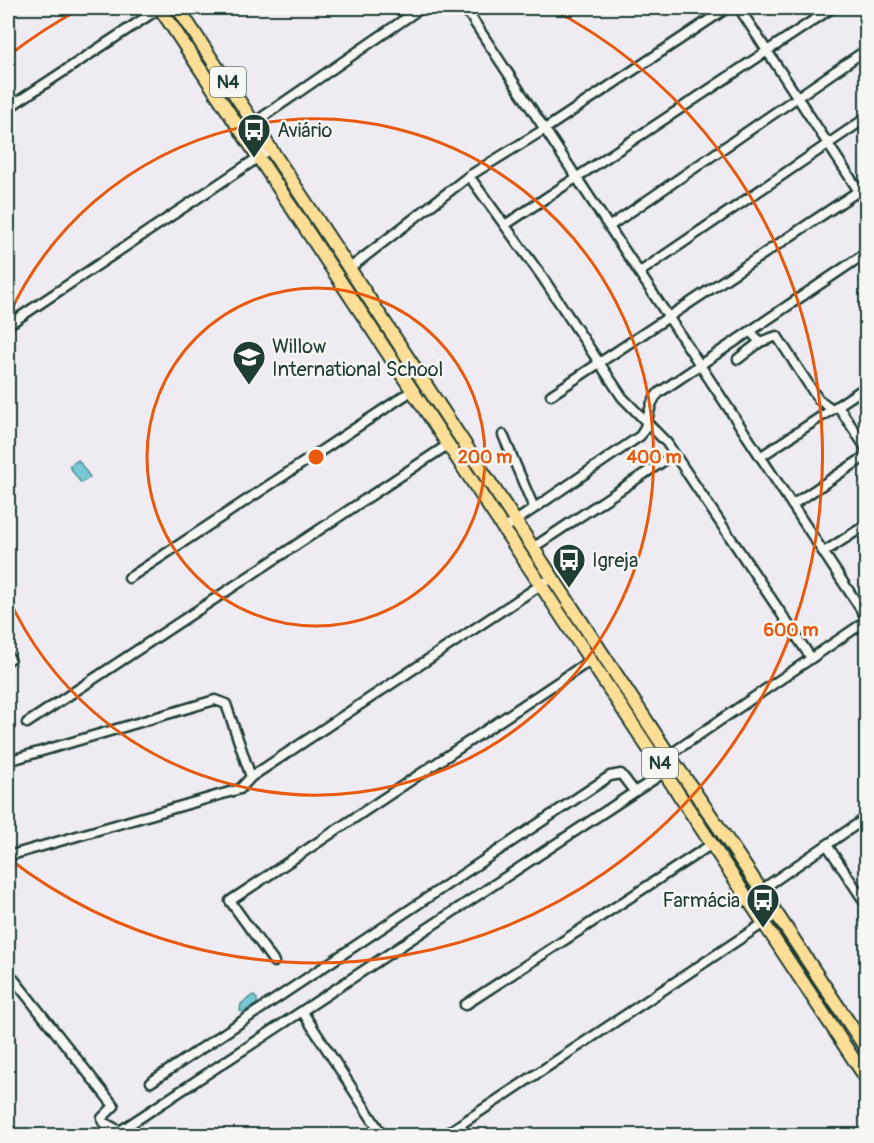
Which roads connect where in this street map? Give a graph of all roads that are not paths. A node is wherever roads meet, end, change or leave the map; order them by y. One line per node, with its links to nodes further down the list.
1 (160, 8): 11 (street); 15 (highway, N4)
2 (178, 8): 13 (highway, N4)
3 (421, 8): 13 (street)
4 (465, 8): 14 (street)
5 (727, 8): 14 (street)
6 (740, 8): 9 (street)
7 (832, 8): 9 (street)
8 (867, 50): 10 (street)
9 (767, 52): 10 (street); 20 (street)
10 (796, 98): 16 (street); 24 (street)
11 (8, 108)
12 (867, 118): 16 (street)
13 (254, 121): 15 (street); 17 (highway, N4)
14 (545, 129): 19 (street); 20 (street)
15 (242, 131): 18 (highway, N4)
16 (827, 144): 21 (street); 27 (street)
17 (271, 150): 18 (street); 26 (highway, N4)
18 (260, 157): 29 (street); 36 (highway, N4)
19 (469, 176): 23 (street); 26 (street)
20 (577, 177): 23 (street); 24 (street)
21 (863, 188): 22 (street); 28 (street)
22 (867, 202)
23 (505, 225): 33 (street)
24 (610, 226): 27 (street)
25 (867, 253): 30 (street)
26 (350, 268): 48 (highway, N4)
27 (640, 273): 28 (street)
28 (669, 317): 33 (street); 34 (street)
29 (8, 324)
30 (750, 331): 31 (street); 34 (street)
31 (760, 342): 32 (street); 38 (street)
32 (738, 359)
33 (599, 364): 37 (street); 39 (street)
34 (699, 364): 39 (street); 44 (street)
35 (867, 387): 38 (street)
36 (413, 390): 41 (highway, N4); 54 (street)
37 (552, 395)
38 (835, 408): 42 (street); 44 (street)
39 (647, 423): 47 (street); 57 (street)
40 (503, 435): 47 (street)
41 (449, 444): 50 (highway, N4); 59 (street)
42 (867, 448)
43 (867, 456): 46 (street)
44 (760, 457): 46 (street)
45 (662, 462): 51 (street)
46 (792, 505): 52 (street)
47 (534, 508): 48 (street)
48 (516, 520): 50 (street); 51 (highway, N4)
49 (867, 525): 52 (street)
50 (504, 529): 55 (highway, N4)
51 (534, 547): 53 (highway, N4)
52 (824, 552): 56 (street)
53 (553, 575): 55 (street); 60 (highway, N4)
54 (129, 578)
55 (541, 585): 58 (highway, N4); 63 (street)
56 (867, 619): 57 (street)
57 (811, 658): 60 (street)
58 (591, 660): 62 (highway, N4); 74 (street)
59 (27, 723)
60 (673, 758): 62 (street); 69 (highway, N4)
61 (8, 761): 63 (street)
62 (662, 767): 64 (street); 66 (highway, N4)
63 (251, 777): 68 (street)
64 (634, 791): 77 (street); 80 (street)
65 (867, 818): 67 (street)
66 (712, 844): 70 (highway, N4); 76 (street)
67 (827, 845): 69 (street); 71 (street)
68 (8, 856)
69 (762, 890): 70 (street); 72 (highway, N4)
70 (748, 898): 73 (highway, N4)
71 (867, 904)
72 (776, 915): 73 (street); 78 (highway, N4)
73 (764, 922): 79 (highway, N4); 83 (street)
74 (274, 962)
75 (8, 972): 81 (street)
76 (465, 1005)
77 (302, 1011): 81 (street); 82 (street)
78 (867, 1048)
79 (867, 1078)
80 (151, 1082)
81 (120, 1133)
82 (383, 1136)
83 (443, 1136)

